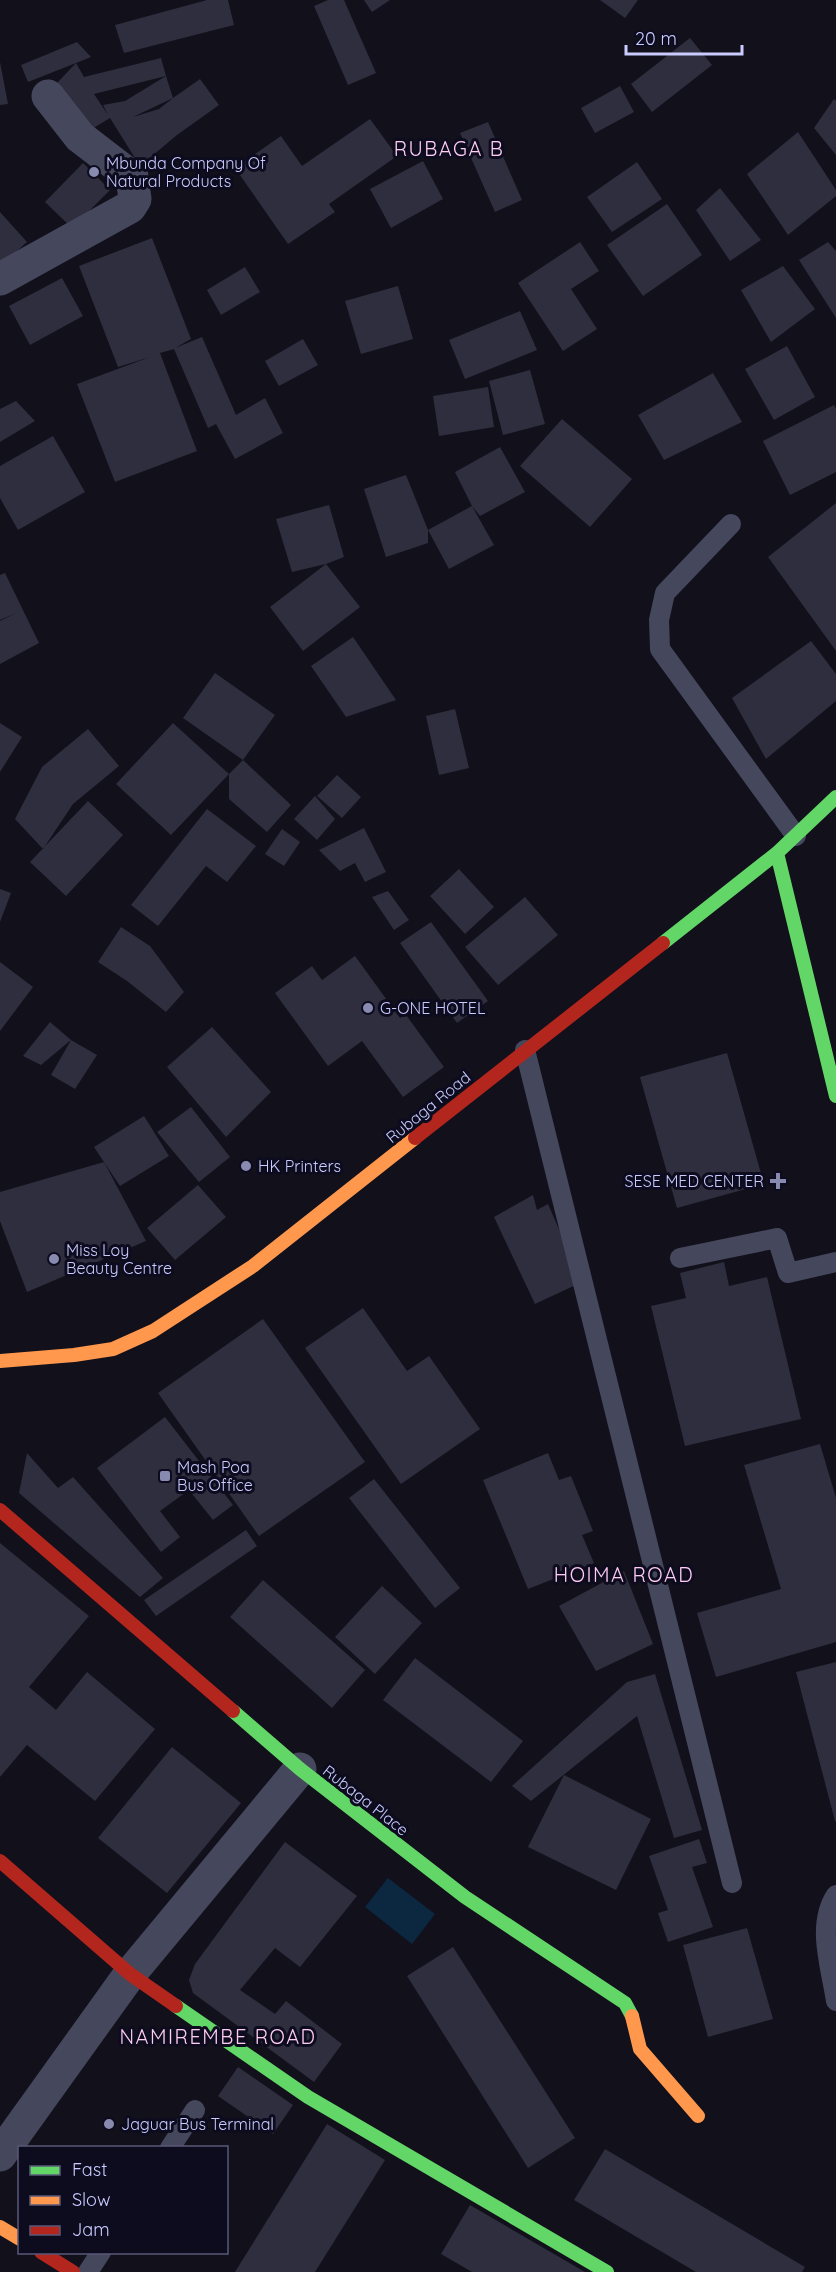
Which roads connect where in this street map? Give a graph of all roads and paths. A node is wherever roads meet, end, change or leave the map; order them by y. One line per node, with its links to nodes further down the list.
1 (48, 96): 2 (street)
2 (0, 279)
3 (731, 524): 5 (lane)
4 (836, 797): 5 (street, Rubaga Road)
5 (796, 836): 6 (street, Rubaga Road)
6 (777, 853): 7 (street, Rubaga Road); 8 (street)
7 (525, 1050): 11 (street, Rubaga Road); 15 (lane)
8 (836, 1096)
9 (680, 1258): 10 (lane)
10 (836, 1262)
11 (0, 1361)
12 (0, 1510): 13 (street, Rubaga Place)
13 (300, 1769): 17 (street); 20 (street, Rubaga Place)
14 (0, 1861): 17 (street)
15 (732, 1883)
16 (836, 1894): 18 (lane)
17 (130, 1974): 22 (street); 29 (street)
18 (836, 2001)
19 (195, 2110): 21 (lane)
20 (698, 2116)
21 (171, 2146)
22 (0, 2155)
23 (0, 2227): 24 (street)
24 (18, 2238)
25 (43, 2254): 27 (street)
26 (99, 2254): 28 (lane)
27 (73, 2272)
28 (88, 2272)
29 (607, 2272)

